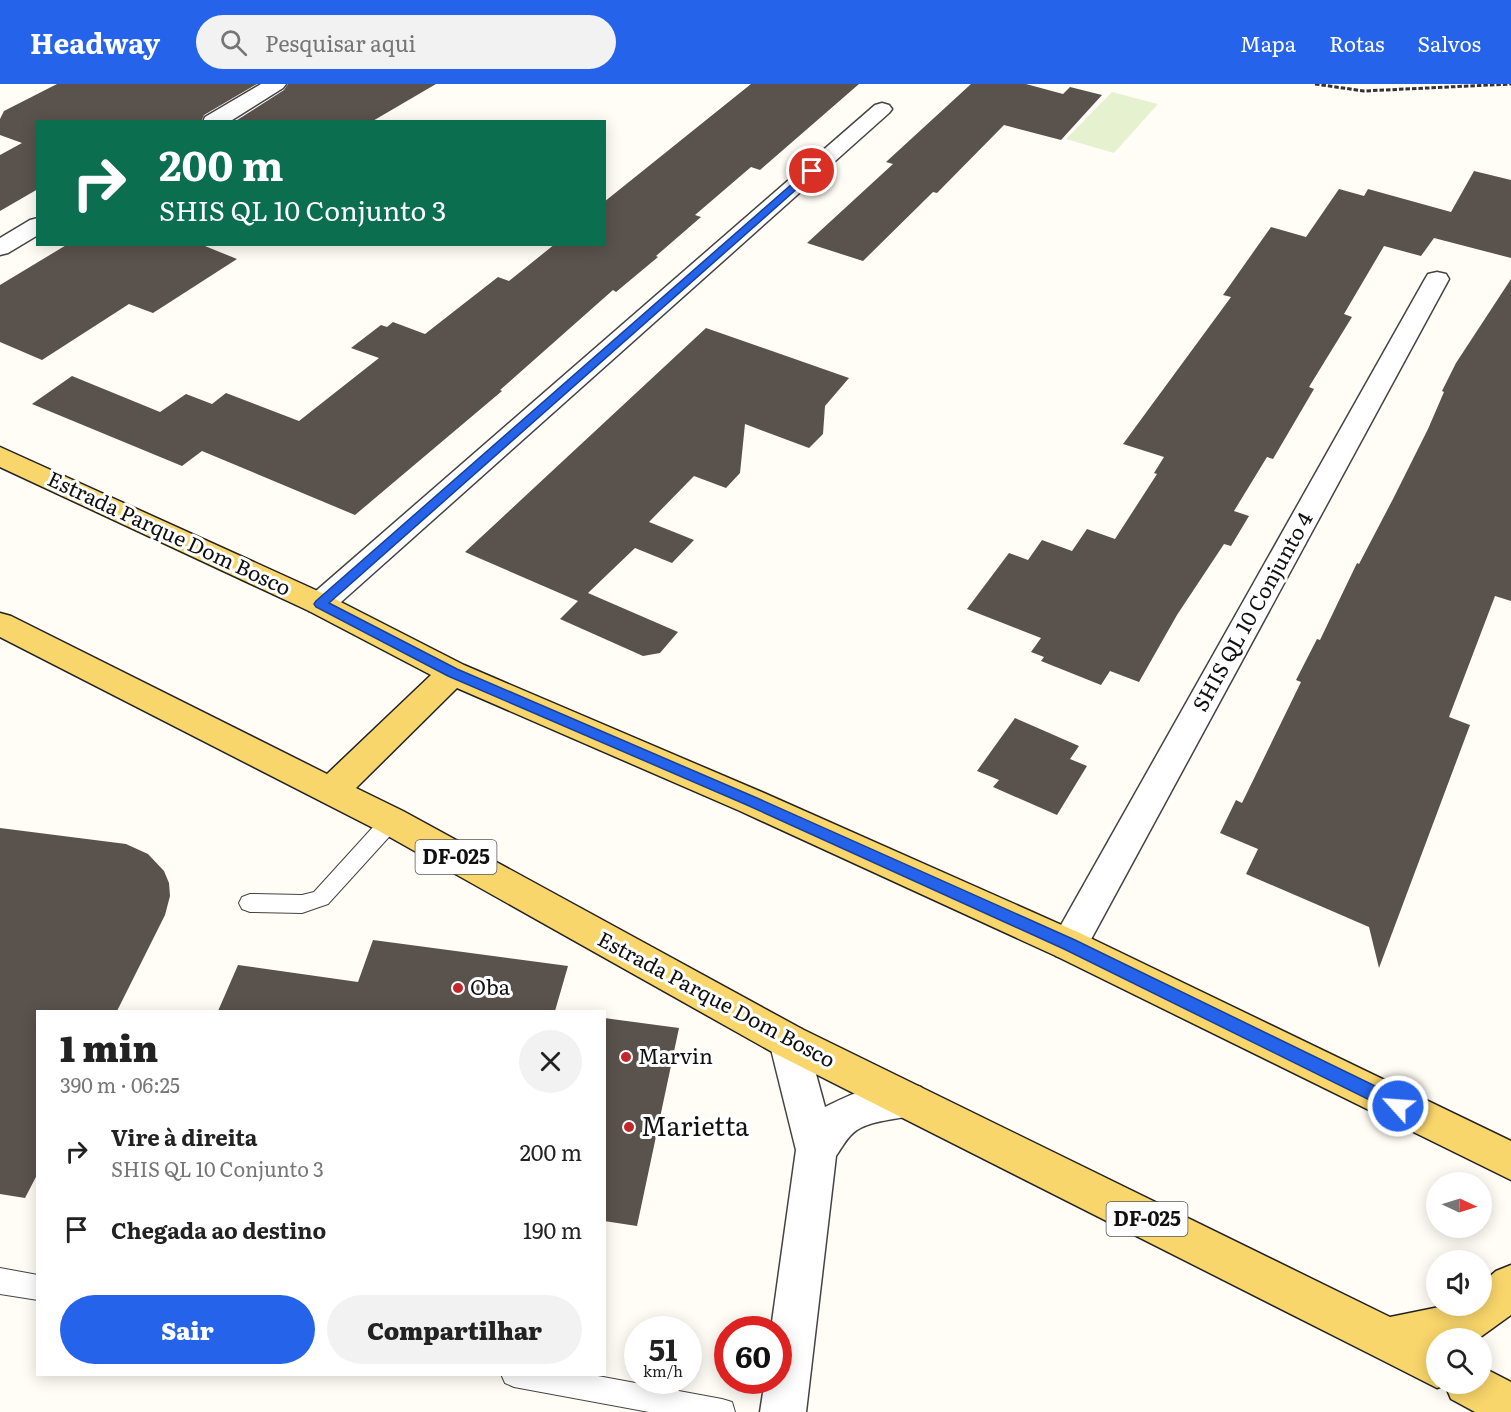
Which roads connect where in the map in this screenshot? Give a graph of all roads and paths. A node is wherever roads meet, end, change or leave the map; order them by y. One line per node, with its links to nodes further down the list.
1 (276, 84): 5 (street)
2 (1315, 84): 3 (path)
3 (1511, 84)
4 (882, 109): 10 (street)
5 (216, 120)
6 (36, 226): 7 (street)
7 (0, 248)
8 (1437, 279): 16 (street, SHIS QL 10 Conjunto 4)
9 (0, 456): 10 (main road, Estrada Parque Dom Bosco)
10 (320, 604): 12 (main road, Estrada Parque Dom Bosco)
11 (0, 624): 13 (main road, Estrada Parque Dom Bosco / DF-025)
12 (453, 673): 13 (main road); 16 (main road, Estrada Parque Dom Bosco)
13 (332, 790): 14 (main road, Estrada Parque Dom Bosco / DF-025)
14 (391, 821): 15 (lane); 17 (main road, Estrada Parque Dom Bosco / DF-025)
15 (250, 903)
16 (1069, 945): 20 (main road, Estrada Parque Dom Bosco)
17 (788, 1041): 18 (main road, Estrada Parque Dom Bosco / DF-025); 19 (street)
18 (907, 1100): 19 (street); 24 (main road, Estrada Parque Dom Bosco / DF-025)
19 (816, 1150): 30 (street)
20 (1507, 1164)
21 (0, 1281): 23 (lane)
22 (1511, 1286): 24 (main road)
23 (36, 1288)
24 (1388, 1339): 25 (main road, Estrada Parque Dom Bosco / DF-025)
25 (1426, 1360)
26 (525, 1376): 29 (lane)
27 (1487, 1394): 28 (main road)
28 (1511, 1407)
29 (722, 1412)
30 (783, 1412)

